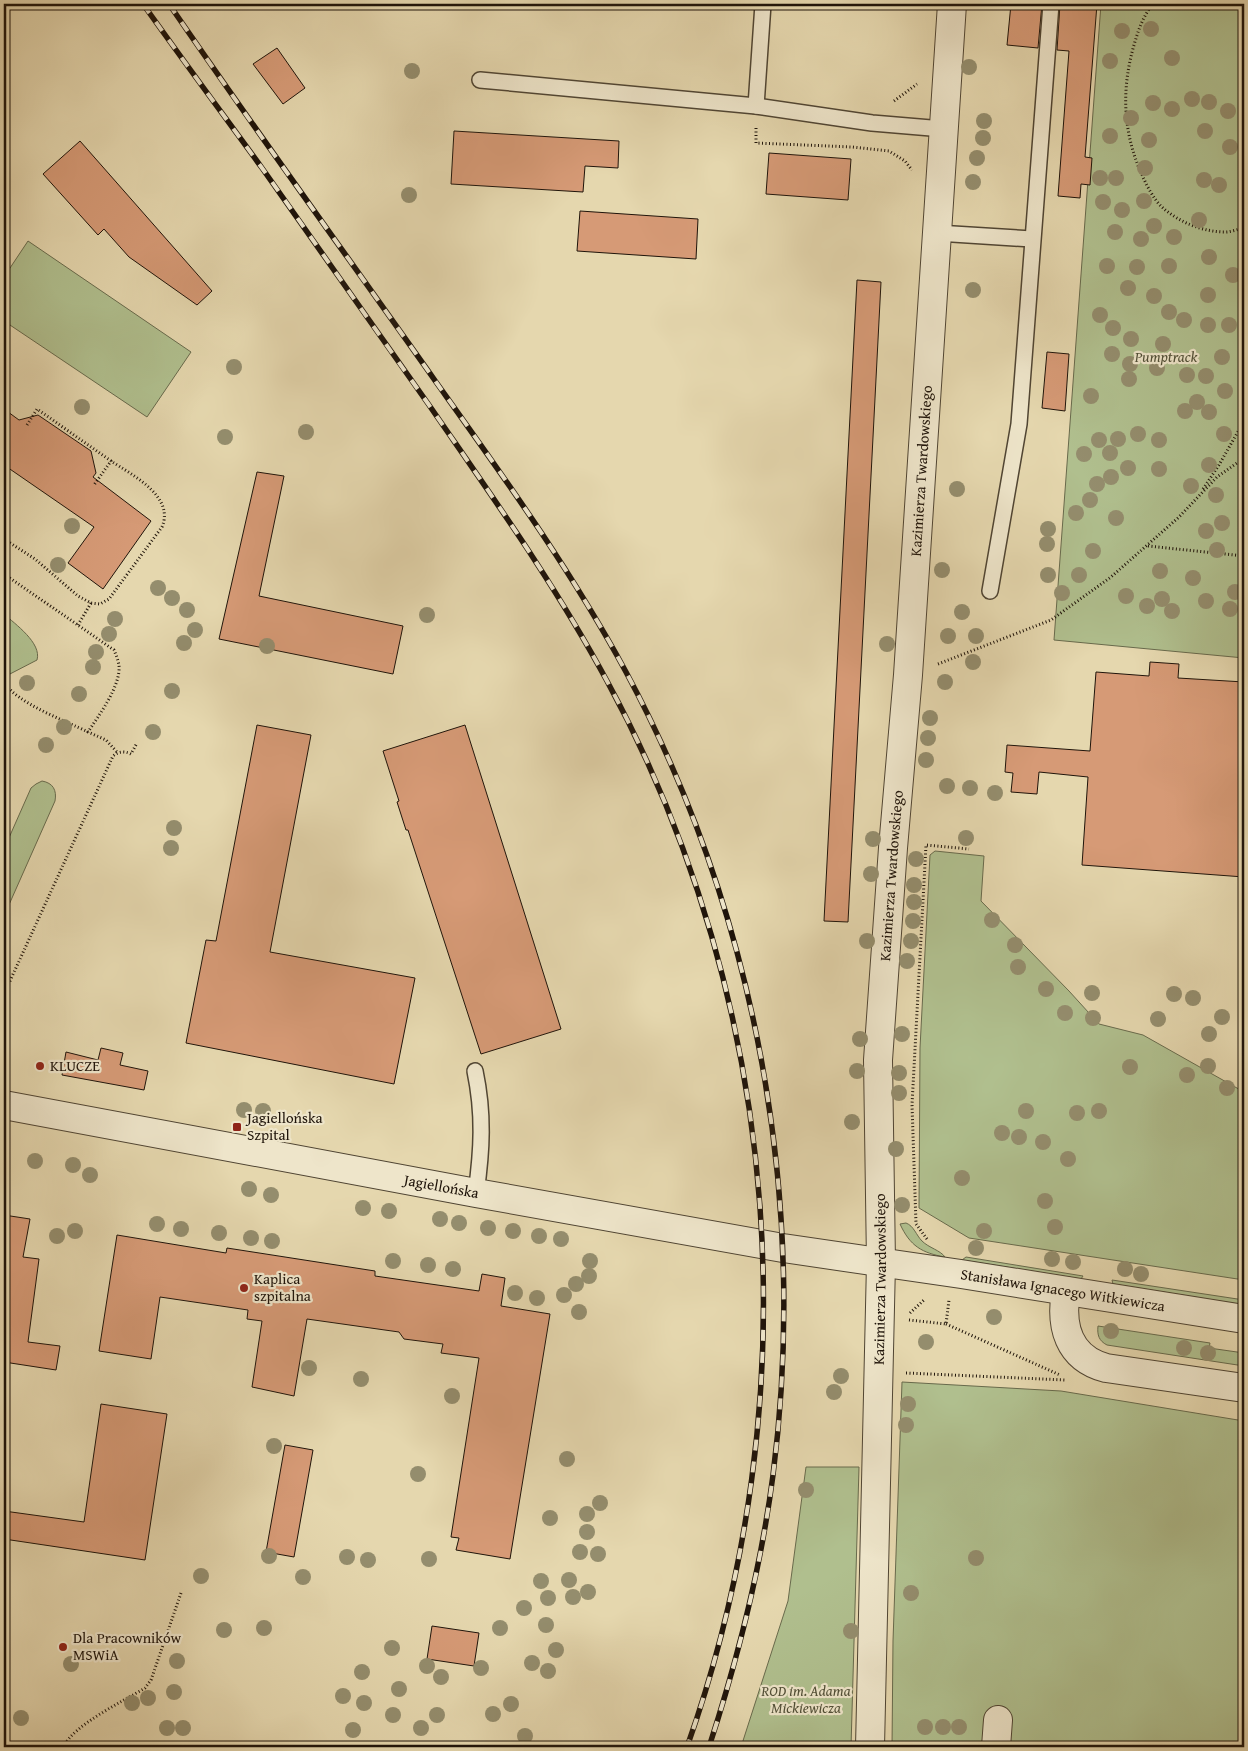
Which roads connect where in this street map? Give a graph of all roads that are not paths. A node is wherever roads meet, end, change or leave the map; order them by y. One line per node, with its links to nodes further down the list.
1 (763, 4): 5 (lane)
2 (952, 4): 6 (street, Kazimierza Twardowskiego)
3 (1051, 4): 8 (lane)
4 (480, 80): 5 (lane)
5 (756, 106): 6 (lane)
6 (943, 129): 7 (street, Kazimierza Twardowskiego)
7 (937, 233): 8 (lane); 13 (street, Kazimierza Twardowskiego)
8 (1032, 239): 9 (lane)
9 (990, 591)
10 (475, 1071): 12 (lane)
11 (4, 1105): 12 (street, Jagiellońska)
12 (476, 1193): 13 (street, Jagiellońska)
13 (881, 1263): 14 (street, Stanisława Ignacego Witkiewicza); 18 (street, Kazimierza Twardowskiego)
14 (1066, 1291): 15 (street, Stanisława Ignacego Witkiewicza); 16 (street)
15 (1244, 1319)
16 (1244, 1388)
17 (998, 1720): 19 (street)
18 (870, 1747)
19 (996, 1747)

